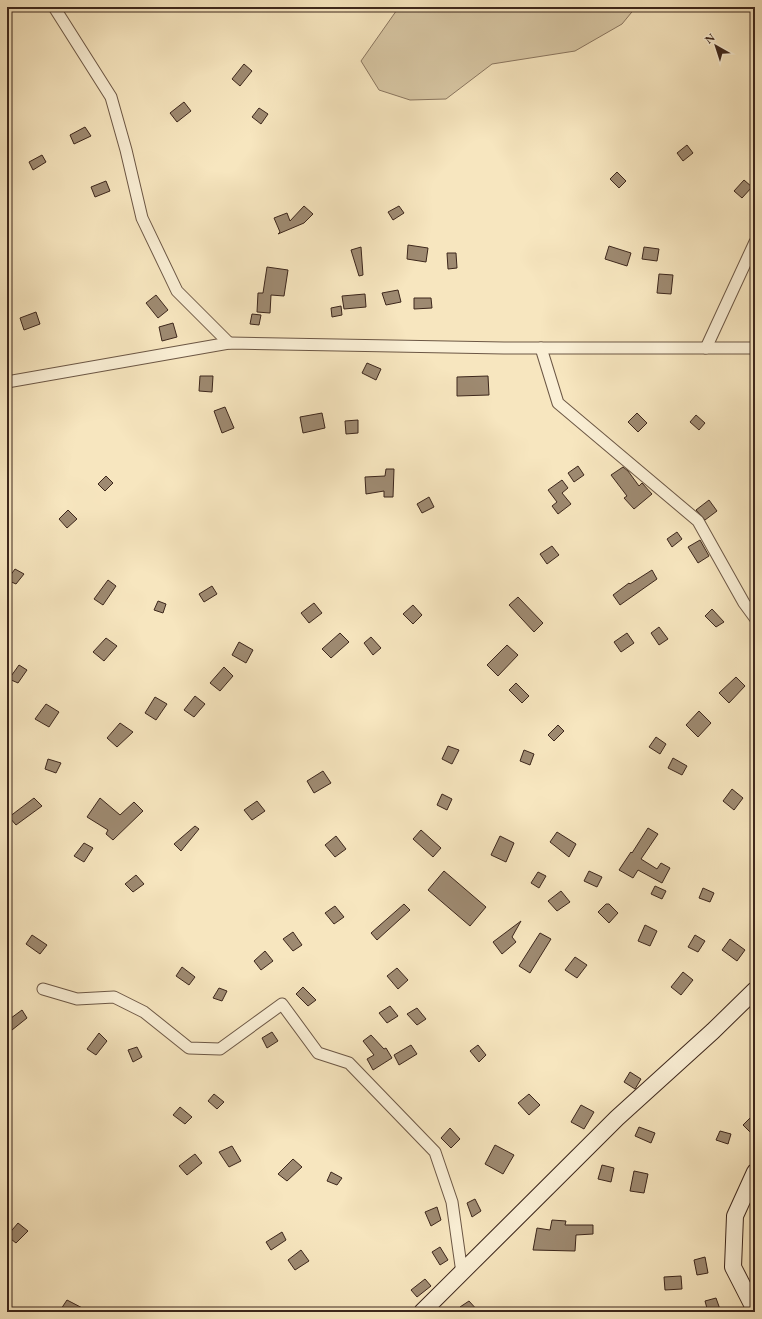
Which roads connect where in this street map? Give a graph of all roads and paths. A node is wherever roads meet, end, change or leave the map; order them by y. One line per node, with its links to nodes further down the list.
1 (54, 7): 3 (street)
2 (755, 242): 5 (street)
3 (229, 343): 4 (street); 7 (street)
4 (541, 348): 5 (street); 8 (street)
5 (706, 348): 6 (street)
6 (755, 348)
7 (7, 382)
8 (755, 618)
9 (43, 989): 12 (street)
10 (755, 990): 12 (street)
11 (755, 1172): 13 (street)
12 (462, 1273): 14 (street)
13 (755, 1310)
14 (422, 1312)

